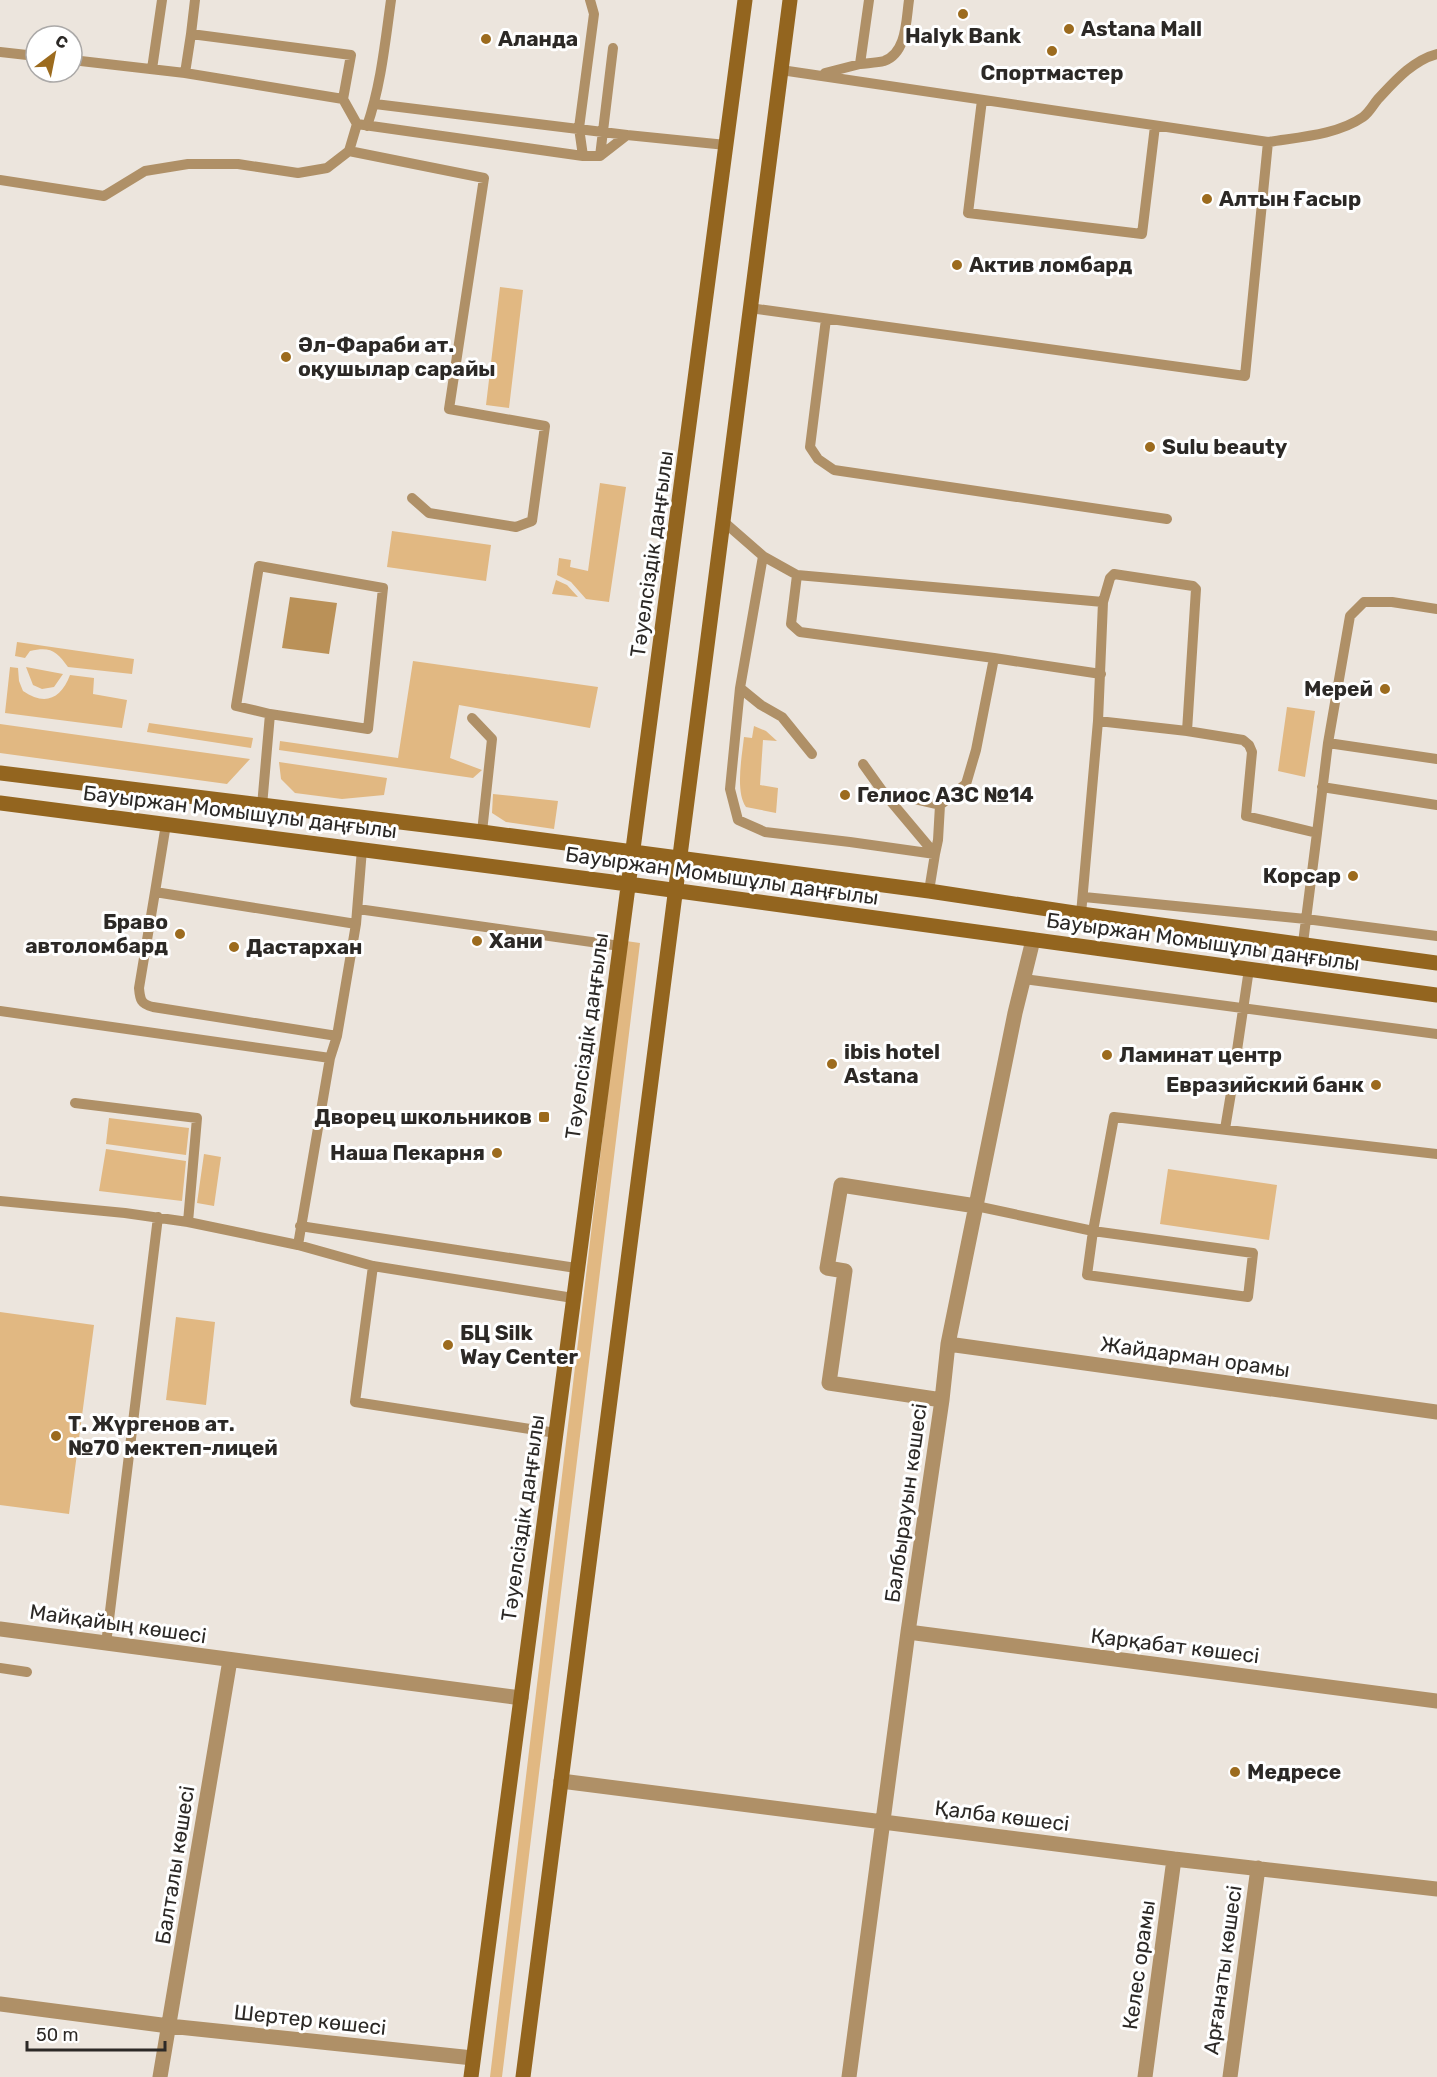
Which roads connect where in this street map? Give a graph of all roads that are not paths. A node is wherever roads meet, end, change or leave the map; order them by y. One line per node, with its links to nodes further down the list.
1 (162, 0): 16 (lane)
2 (195, 0): 9 (lane)
3 (391, 0): 22 (lane)
4 (590, 0): 25 (lane)
5 (745, 0): 29 (main road, Тәуелсіздік даңғылы)
6 (790, 0): 17 (main road)
7 (869, 0): 15 (lane)
8 (909, 0): 15 (lane)
9 (191, 34): 18 (lane); 20 (lane)
10 (613, 48): 26 (lane)
11 (0, 52): 13 (lane)
12 (1437, 54): 28 (lane)
13 (24, 55)
14 (84, 61): 16 (lane)
15 (860, 64): 19 (lane)
16 (152, 69): 18 (lane)
17 (781, 70): 19 (lane); 34 (main road)
18 (185, 73): 20 (lane)
19 (819, 74): 21 (lane)
20 (342, 99): 23 (lane)
21 (982, 100): 24 (lane); 24 (lane)
22 (375, 104): 23 (lane); 25 (lane)
23 (362, 125): 30 (lane); 31 (lane)
24 (1155, 126): 28 (lane)
25 (579, 128): 26 (lane); 31 (lane)
26 (603, 132): 27 (lane); 32 (lane)
27 (627, 135): 29 (lane); 32 (lane)
28 (1268, 142): 35 (lane)
29 (726, 144): 65 (main road, Тәуелсіздік даңғылы)
30 (349, 151): 33 (lane); 36 (lane)
31 (583, 156): 32 (lane)
32 (600, 156)
33 (0, 180)
34 (750, 308): 35 (lane); 38 (main road)
35 (826, 319): 37 (lane)
36 (412, 498)
37 (1167, 519)
38 (724, 522): 39 (lane); 67 (main road)
39 (763, 556): 40 (lane); 45 (lane)
40 (797, 575): 41 (lane); 43 (lane)
41 (1103, 602): 44 (lane); 49 (lane)
42 (1437, 609): 50 (lane)
43 (994, 658): 44 (lane); 58 (lane)
44 (1101, 674): 48 (lane)
45 (740, 688): 51 (lane); 66 (lane)
46 (270, 714): 46 (lane); 60 (lane)
47 (472, 718): 62 (lane)
48 (1098, 721): 49 (lane); 72 (lane)
49 (1187, 731): 63 (lane)
50 (1328, 744): 52 (lane); 55 (lane)
51 (812, 754)
52 (1437, 759)
53 (863, 764): 56 (lane)
54 (0, 773): 60 (main road, Бауыржан Момышұлы даңғылы)
55 (1322, 787): 59 (lane); 63 (lane)
56 (883, 792): 58 (lane); 66 (lane)
57 (0, 802): 61 (main road, Бауыржан Момышұлы даңғылы)
58 (940, 804): 66 (lane)
59 (1437, 805)
60 (262, 806): 62 (main road, Бауыржан Момышұлы даңғылы)
61 (166, 824): 64 (main road, Бауыржан Момышұлы даңғылы); 71 (lane)
62 (482, 832): 65 (main road, Бауыржан Момышұлы даңғылы)
63 (1317, 832): 75 (lane)
64 (362, 849): 68 (main road, Бауыржан Момышұлы даңғылы); 73 (lane)
65 (632, 852): 67 (main road, Бауыржан Момышұлы даңғылы); 68 (main road, Тәуелсіздік даңғылы)
66 (935, 854): 70 (lane)
67 (680, 858): 69 (main road); 70 (main road, Бауыржан Момышұлы даңғылы)
68 (628, 884): 69 (main road, Бауыржан Момышұлы даңғылы); 80 (main road, Тәуелсіздік даңғылы)
69 (676, 891): 78 (main road, Бауыржан Момышұлы даңғылы); 117 (main road)
70 (929, 891): 74 (main road, Бауыржан Момышұлы даңғылы)
71 (155, 892): 76 (lane); 88 (lane)
72 (1084, 897): 74 (lane); 75 (lane)
73 (358, 909): 76 (lane); 80 (lane)
74 (1081, 914): 79 (main road, Бауыржан Момышұлы даңғылы)
75 (1306, 919): 77 (lane); 79 (lane)
76 (357, 924): 88 (lane)
77 (1437, 936)
78 (1033, 940): 82 (main road, Бауыржан Момышұлы даңғылы); 83 (street, Балбырауын көшесі)
79 (1303, 943): 81 (main road, Бауыржан Момышұлы даңғылы)
80 (620, 946): 103 (main road, Тәуелсіздік даңғылы)
81 (1437, 963)
82 (1249, 969): 84 (main road, Бауыржан Момышұлы даңғылы); 85 (lane)
83 (1024, 979): 85 (lane); 96 (street, Балбырауын көшесі)
84 (1437, 995)
85 (1243, 1008): 87 (lane); 89 (lane)
86 (0, 1011): 90 (lane)
87 (1437, 1034)
88 (337, 1036): 90 (lane)
89 (1236, 1057)
90 (330, 1058): 99 (lane)
91 (1231, 1093): 93 (lane)
92 (75, 1103): 98 (lane)
93 (1226, 1129): 94 (lane); 100 (lane)
94 (1437, 1154)
95 (0, 1201): 97 (lane)
96 (976, 1206): 100 (lane); 105 (street, Балбырауын көшесі); 106 (street)
97 (158, 1217): 98 (lane); 111 (lane)
98 (188, 1222): 101 (lane)
99 (300, 1226): 101 (lane); 103 (lane)
100 (1094, 1231): 100 (lane)
101 (297, 1245): 102 (lane)
102 (373, 1266): 104 (lane); 108 (lane)
103 (576, 1268): 104 (main road, Тәуелсіздік даңғылы)
104 (573, 1298): 108 (main road, Тәуелсіздік даңғылы)
105 (948, 1344): 106 (street, Балбырауын көшесі); 107 (street, Жайдарман орамы)
106 (942, 1400): 110 (street, Балбырауын көшесі)
107 (1437, 1412)
108 (556, 1433): 115 (main road, Тәуелсіздік даңғылы)
109 (0, 1629): 111 (street, Майқайың көшесі)
110 (909, 1632): 116 (street, Қарқабат көшесі); 118 (street, Балбырауын көшесі)
111 (106, 1644): 112 (street, Майқайың көшесі)
112 (230, 1660): 115 (street, Майқайың көшесі); 123 (street, Балталы көшесі)
113 (0, 1668): 114 (lane)
114 (27, 1672)
115 (521, 1698): 124 (main road, Тәуелсіздік даңғылы)
116 (1437, 1701)
117 (561, 1781): 118 (street, Қалба көшесі); 127 (main road)
118 (883, 1822): 119 (street, Қалба көшесі); 128 (street, Балбырауын көшесі)
119 (1174, 1859): 120 (street, Қалба көшесі); 129 (street, Келес орамы)
120 (1258, 1868): 121 (street, Қалба көшесі); 130 (street, Арғанаты көшесі)
121 (1437, 1888)
122 (0, 2004): 123 (street, Шертер көшесі)
123 (169, 2026): 124 (street, Шертер көшесі); 125 (street, Балталы көшесі)
124 (473, 2058): 126 (main road, Тәуелсіздік даңғылы)
125 (160, 2077)
126 (471, 2077)
127 (523, 2077)
128 (849, 2077)
129 (1145, 2077)
130 (1230, 2077)

